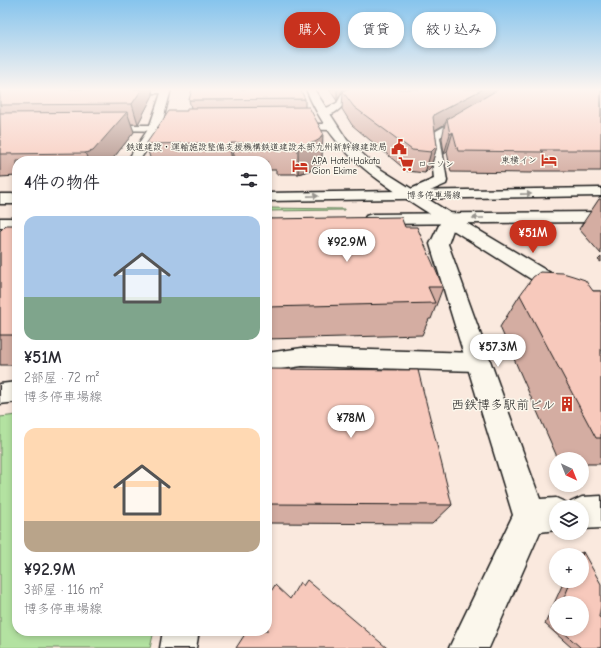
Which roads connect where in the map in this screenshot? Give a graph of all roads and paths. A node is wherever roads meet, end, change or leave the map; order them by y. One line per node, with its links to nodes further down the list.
1 (158, 119): 7 (street)
2 (327, 119): 5 (street)
3 (463, 119): 11 (street)
4 (283, 127): 5 (street)
5 (331, 127): 11 (street)
6 (93, 128): 7 (street)
7 (155, 128): 8 (street); 9 (street)
8 (187, 128)
9 (136, 156)
10 (601, 192): 11 (street, 博多停車場線, one-way to 10)
11 (409, 195): 12 (street, 博多停車場線, one-way to 11); 16 (street)
12 (272, 197)
13 (12, 198): 14 (street)
14 (0, 199)
15 (601, 217): 16 (street, one-way to 16)
16 (450, 218): 17 (street); 20 (street); 22 (street)
17 (354, 220)
18 (12, 223): 19 (street)
19 (0, 224)
20 (601, 312)
21 (272, 361): 22 (street)
22 (477, 362): 27 (street)
23 (12, 393): 24 (street)
24 (0, 394)
25 (601, 512): 26 (street)
26 (589, 513)
27 (543, 515): 30 (street)
28 (180, 636): 29 (street)
29 (178, 648)
30 (469, 648)

